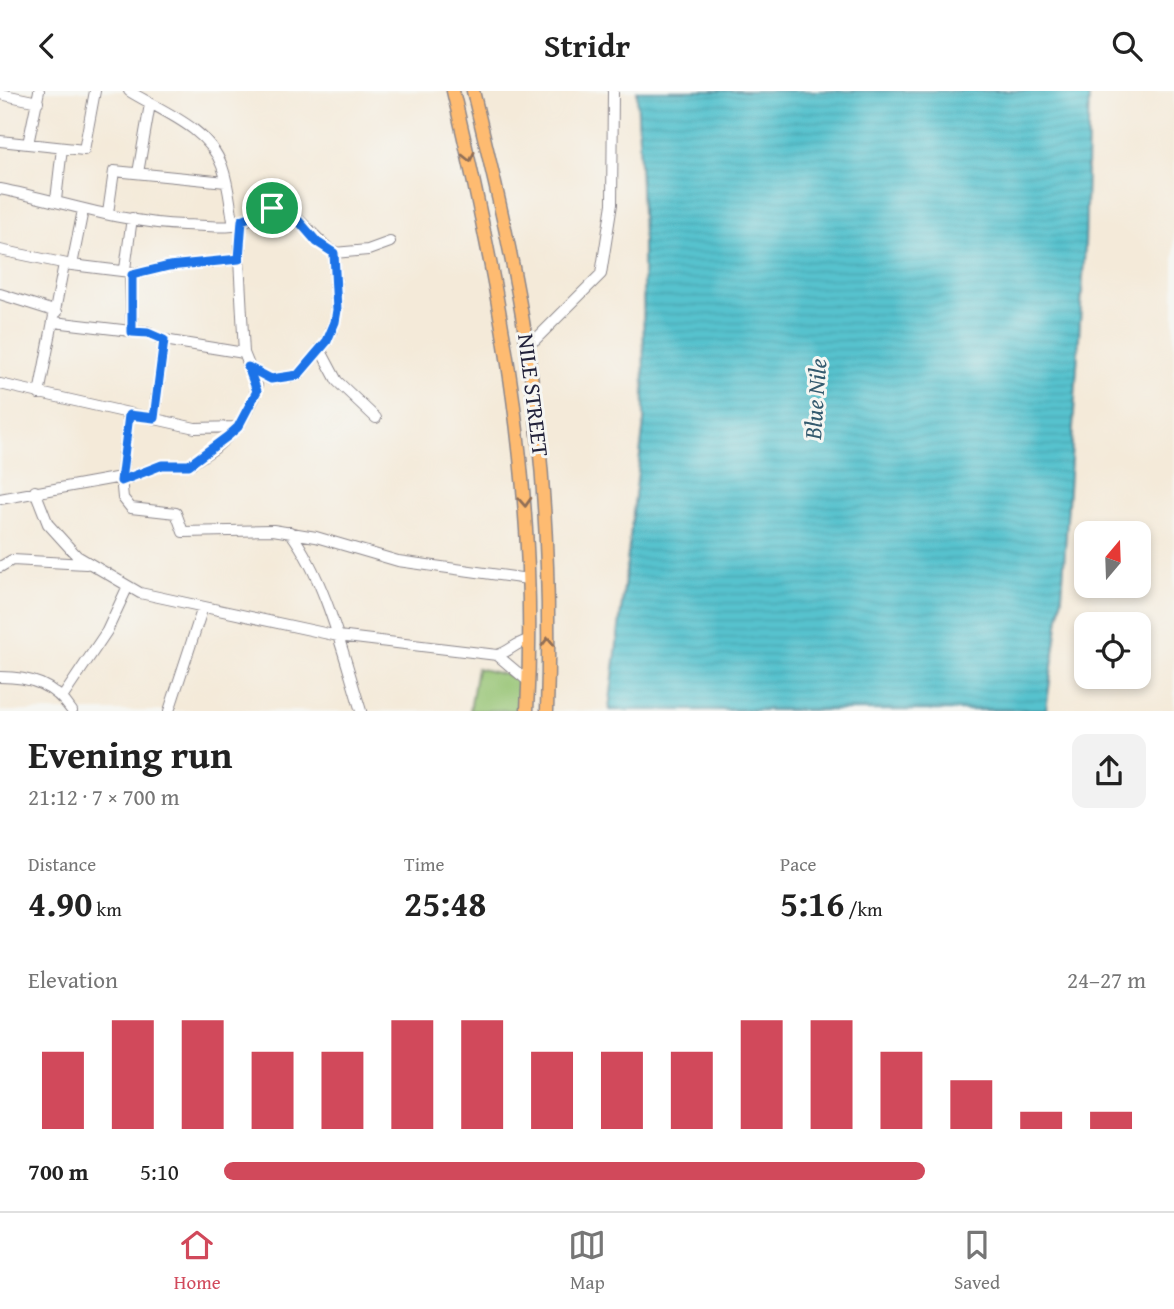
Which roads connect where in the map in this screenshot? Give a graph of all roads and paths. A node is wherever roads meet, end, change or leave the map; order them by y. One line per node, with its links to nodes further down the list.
1 (94, 91): 11 (street)
2 (130, 91): 8 (street)
3 (453, 91): 20 (main road, NILE STREET, one-way to 20)
4 (473, 91): 21 (main road, NILE STREET)
5 (613, 91): 34 (street)
6 (0, 94): 7 (street)
7 (39, 96): 10 (street)
8 (150, 104): 12 (street); 13 (street)
9 (0, 141): 10 (street)
10 (28, 144): 11 (street)
11 (62, 149): 15 (street)
12 (138, 173): 13 (street); 17 (street)
13 (226, 182): 19 (street)
14 (0, 189): 15 (street)
15 (56, 200): 16 (street)
16 (83, 210): 17 (street); 26 (street)
17 (108, 213): 18 (street)
18 (132, 218): 19 (street); 27 (street)
19 (238, 223): 24 (street); 25 (street)
20 (489, 241): 21 (main road); 29 (main road, NILE STREET)
21 (509, 241): 28 (main road, NILE STREET)
22 (390, 242): 24 (street)
23 (0, 250): 26 (street)
24 (334, 253): 35 (street)
25 (239, 259): 27 (street); 36 (street)
26 (68, 265): 27 (street); 31 (street)
27 (129, 272): 32 (street)
28 (514, 273): 29 (main road); 34 (main road, NILE STREET)
29 (495, 274): 50 (main road, NILE STREET, one-way to 50)
30 (0, 294): 31 (street)
31 (55, 317): 32 (street); 39 (street)
32 (132, 332): 33 (street)
33 (164, 340): 36 (street); 41 (street)
34 (526, 340): 63 (main road, NILE STREET, one-way to 34)
35 (320, 349): 37 (street); 42 (street)
36 (244, 353): 37 (street)
37 (248, 367): 43 (street)
38 (0, 384): 39 (street)
39 (38, 394): 40 (street)
40 (129, 415): 41 (street); 44 (street)
41 (154, 418): 43 (street)
42 (376, 418)
43 (238, 427): 44 (street)
44 (121, 479): 45 (street); 47 (street)
45 (35, 491): 46 (street); 48 (street)
46 (0, 499)
47 (290, 532): 50 (street); 53 (street)
48 (87, 564): 49 (street); 51 (street)
49 (0, 568)
50 (528, 579): 54 (main road, NILE STREET)
51 (127, 588): 52 (street); 58 (street)
52 (203, 607): 53 (street); 60 (street)
53 (338, 635): 55 (street); 61 (street)
54 (530, 640): 55 (street); 57 (main road, NILE STREET)
55 (497, 656): 57 (street)
56 (0, 677): 58 (street)
57 (529, 682): 62 (main road, NILE STREET)
58 (62, 698): 59 (street)
59 (72, 711)
60 (169, 711)
61 (361, 711)
62 (527, 711)
63 (547, 711)

